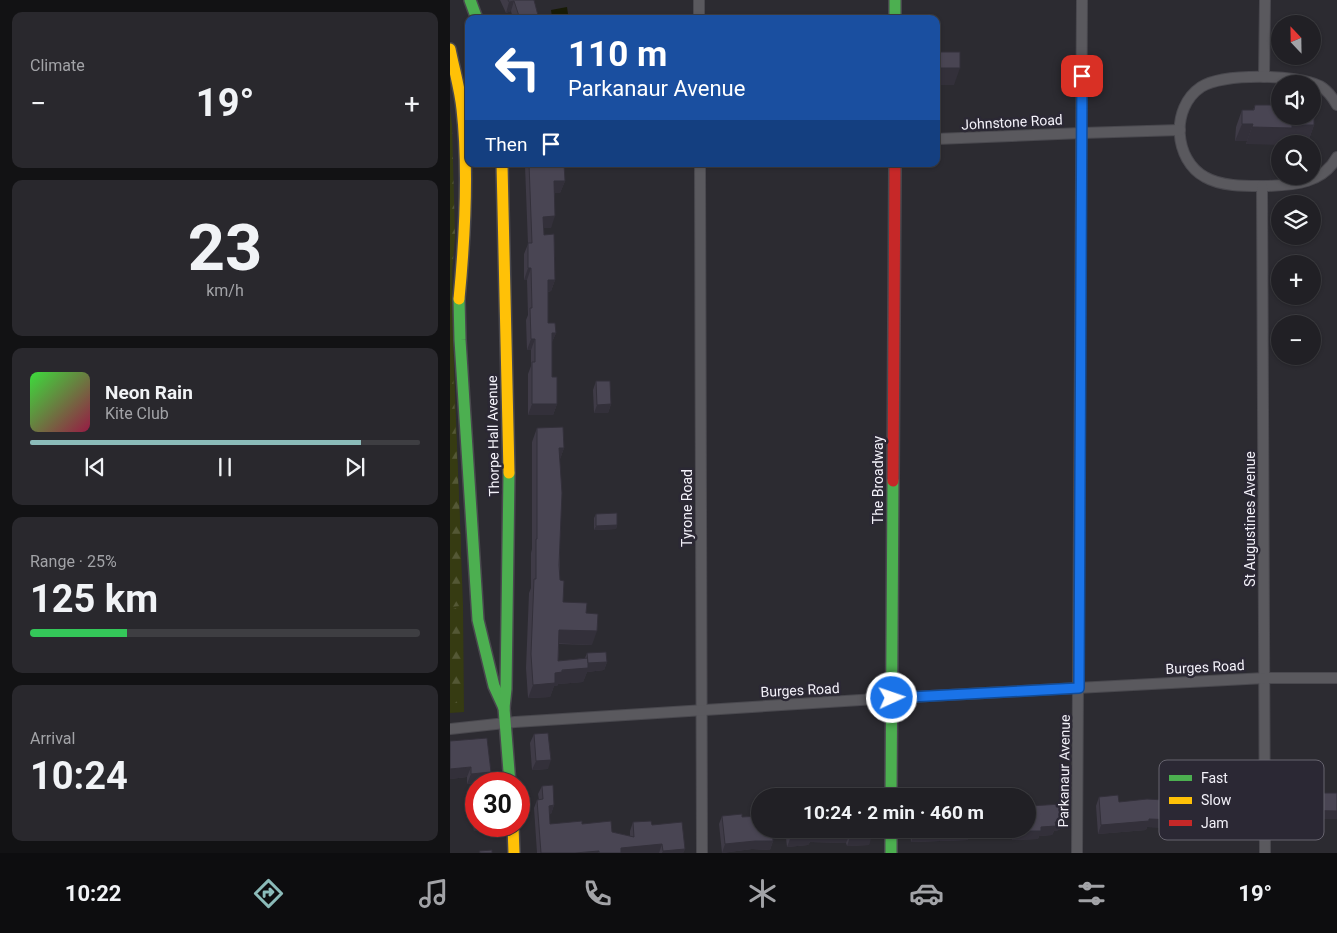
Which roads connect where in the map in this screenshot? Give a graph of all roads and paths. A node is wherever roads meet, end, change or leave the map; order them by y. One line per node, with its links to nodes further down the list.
1 (470, 0): 6 (street)
2 (699, 0): 7 (street)
3 (895, 0): 8 (street)
4 (1082, 0): 13 (street, Parkanaur Avenue)
5 (1265, 0): 10 (street)
6 (476, 15)
7 (699, 15)
8 (895, 15)
9 (450, 50): 14 (street, Thorpe Hall Avenue)
10 (1264, 77): 11 (street); 12 (street)
11 (1337, 106)
12 (1180, 130): 13 (street, Johnstone Road); 21 (street)
13 (1082, 132): 15 (street, Johnstone Road); 24 (street, Parkanaur Avenue)
14 (465, 138)
15 (940, 139)
16 (1337, 157): 21 (street)
17 (467, 167): 26 (street, Thorpe Hall Avenue)
18 (502, 167): 26 (street, Thorpe Hall Avenue)
19 (700, 167): 27 (street, Tyrone Road)
20 (895, 167): 25 (street, The Broadway)
21 (1262, 186): 22 (street, St Augustines Avenue)
22 (1265, 678): 23 (street, Burges Road); 24 (street, Burges Road); 30 (street, St Augustines Avenue)
23 (1337, 678)
24 (1079, 688): 25 (street, Burges Road); 39 (street, Parkanaur Avenue)
25 (892, 698): 27 (street, Burges Road); 32 (street, The Broadway)
26 (504, 708): 28 (street, Thorpe Hall Avenue)
27 (702, 710): 28 (street, Burges Road); 37 (street, Tyrone Road)
28 (505, 723): 29 (street, Burges Road); 31 (street, Thorpe Hall Avenue)
29 (450, 729)
30 (1265, 760)
31 (509, 772)
32 (891, 788)
33 (513, 837): 36 (street)
34 (891, 838): 38 (street)
35 (1265, 840): 40 (street, St Augustines Avenue)
36 (514, 853)
37 (702, 853)
38 (891, 853)
39 (1077, 853)
40 (1265, 853)

